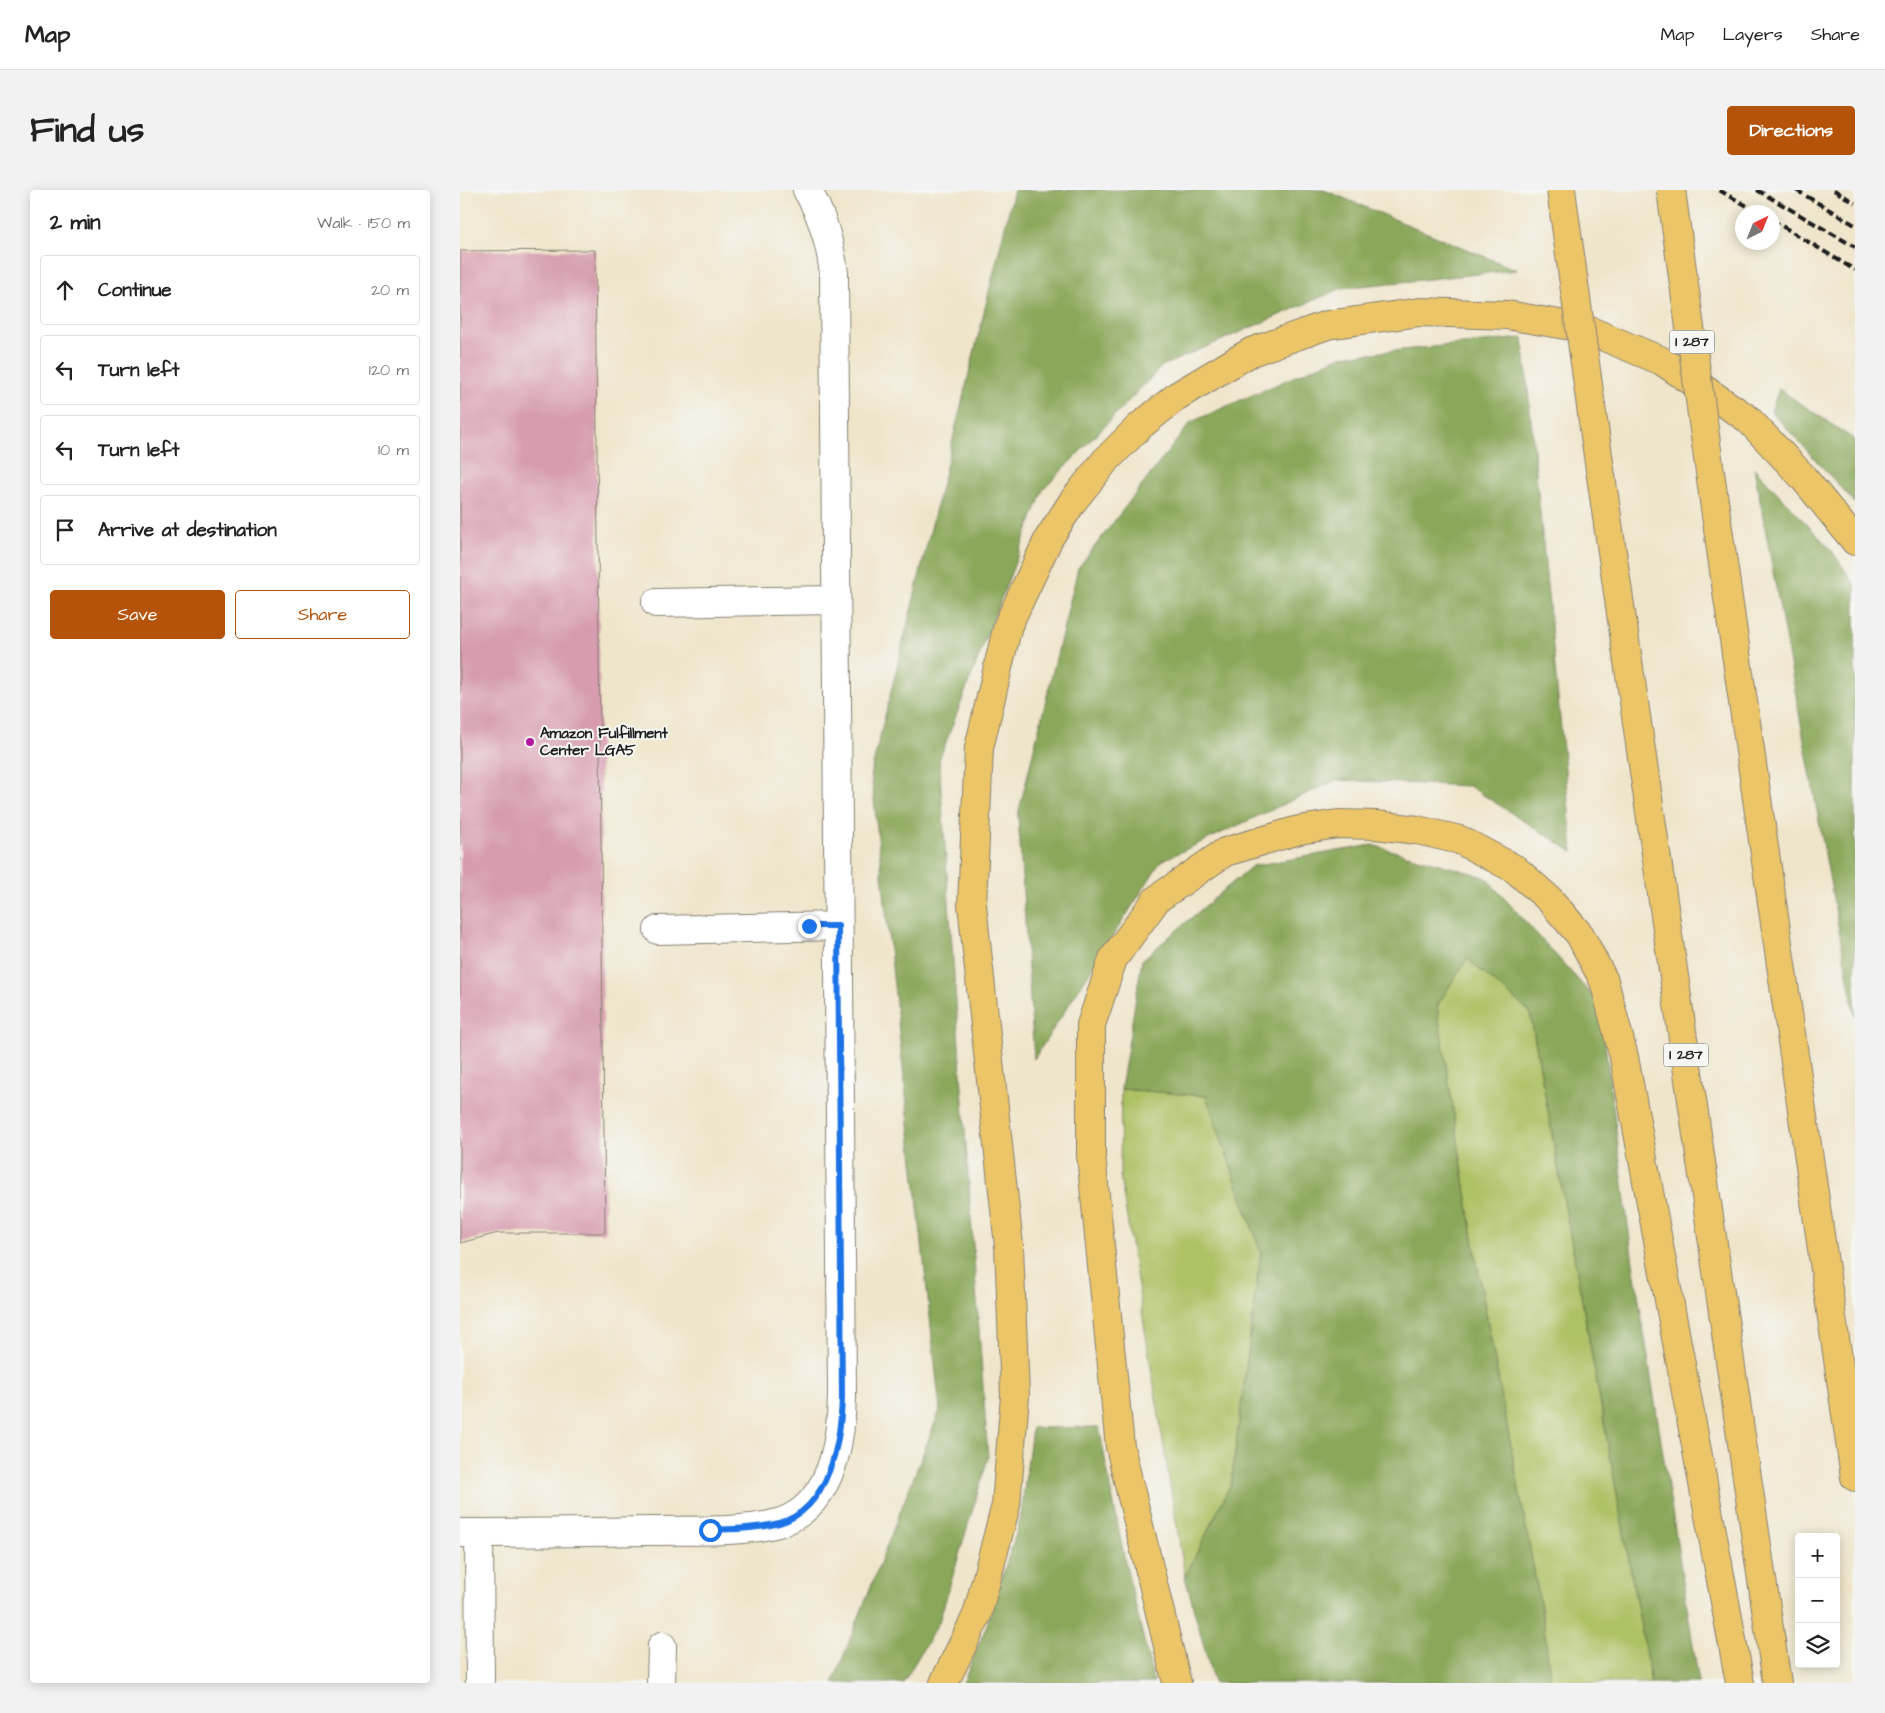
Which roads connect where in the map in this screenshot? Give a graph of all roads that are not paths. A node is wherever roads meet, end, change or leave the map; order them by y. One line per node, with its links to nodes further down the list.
1 (807, 190): 5 (lane)
2 (1561, 190): 17 (highway, I 287, bridge)
3 (1671, 190): 9 (highway, I 287, bridge)
4 (1855, 541): 14 (highway)
5 (836, 600): 6 (lane); 7 (lane)
6 (656, 603)
7 (838, 926): 8 (lane); 10 (lane)
8 (658, 930)
9 (1855, 1477)
10 (469, 1533): 12 (lane)
11 (662, 1646): 13 (lane)
12 (480, 1683)
13 (661, 1683)
14 (944, 1683)
15 (1177, 1683): 16 (highway)
16 (1740, 1683)
17 (1777, 1683)

